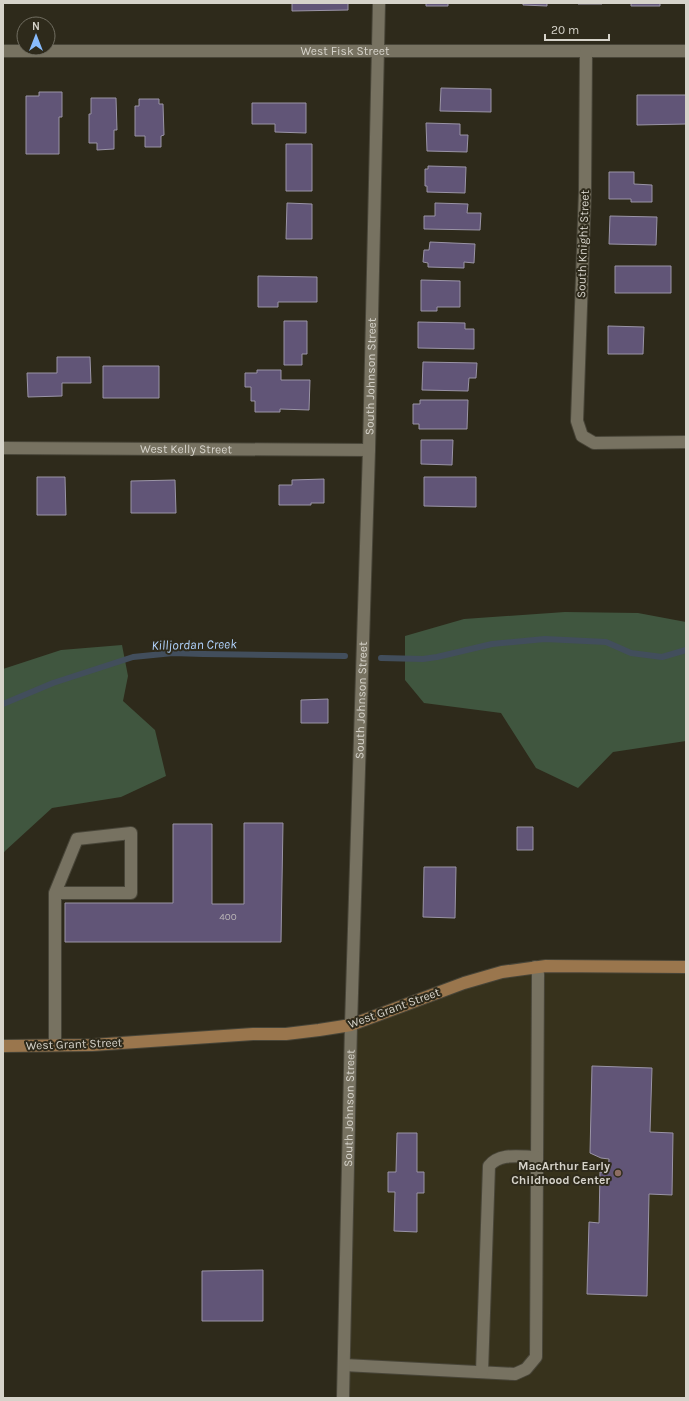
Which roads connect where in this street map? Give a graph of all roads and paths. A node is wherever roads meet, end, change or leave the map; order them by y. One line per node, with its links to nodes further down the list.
1 (379, 3): 2 (street, South Johnson Street)
2 (378, 50): 3 (street, West Fisk Street); 5 (street, West Fisk Street); 8 (street, South Johnson Street)
3 (3, 51)
4 (686, 51): 5 (street, West Fisk Street)
5 (586, 52): 6 (street, South Knight Street)
6 (686, 442)
7 (3, 448): 8 (street, West Kelly Street)
8 (370, 450): 12 (street, South Johnson Street)
9 (55, 894): 9 (street); 13 (street)
10 (536, 967): 11 (main road, West Grant Street); 12 (main road, West Grant Street); 15 (street)
11 (686, 967)
12 (351, 1025): 13 (main road, West Grant Street); 16 (street, South Johnson Street)
13 (55, 1045): 14 (main road, West Grant Street)
14 (3, 1046)
15 (537, 1157): 17 (street); 17 (street)
16 (344, 1366): 17 (street); 18 (street, South Johnson Street)
17 (482, 1372)
18 (343, 1398)

